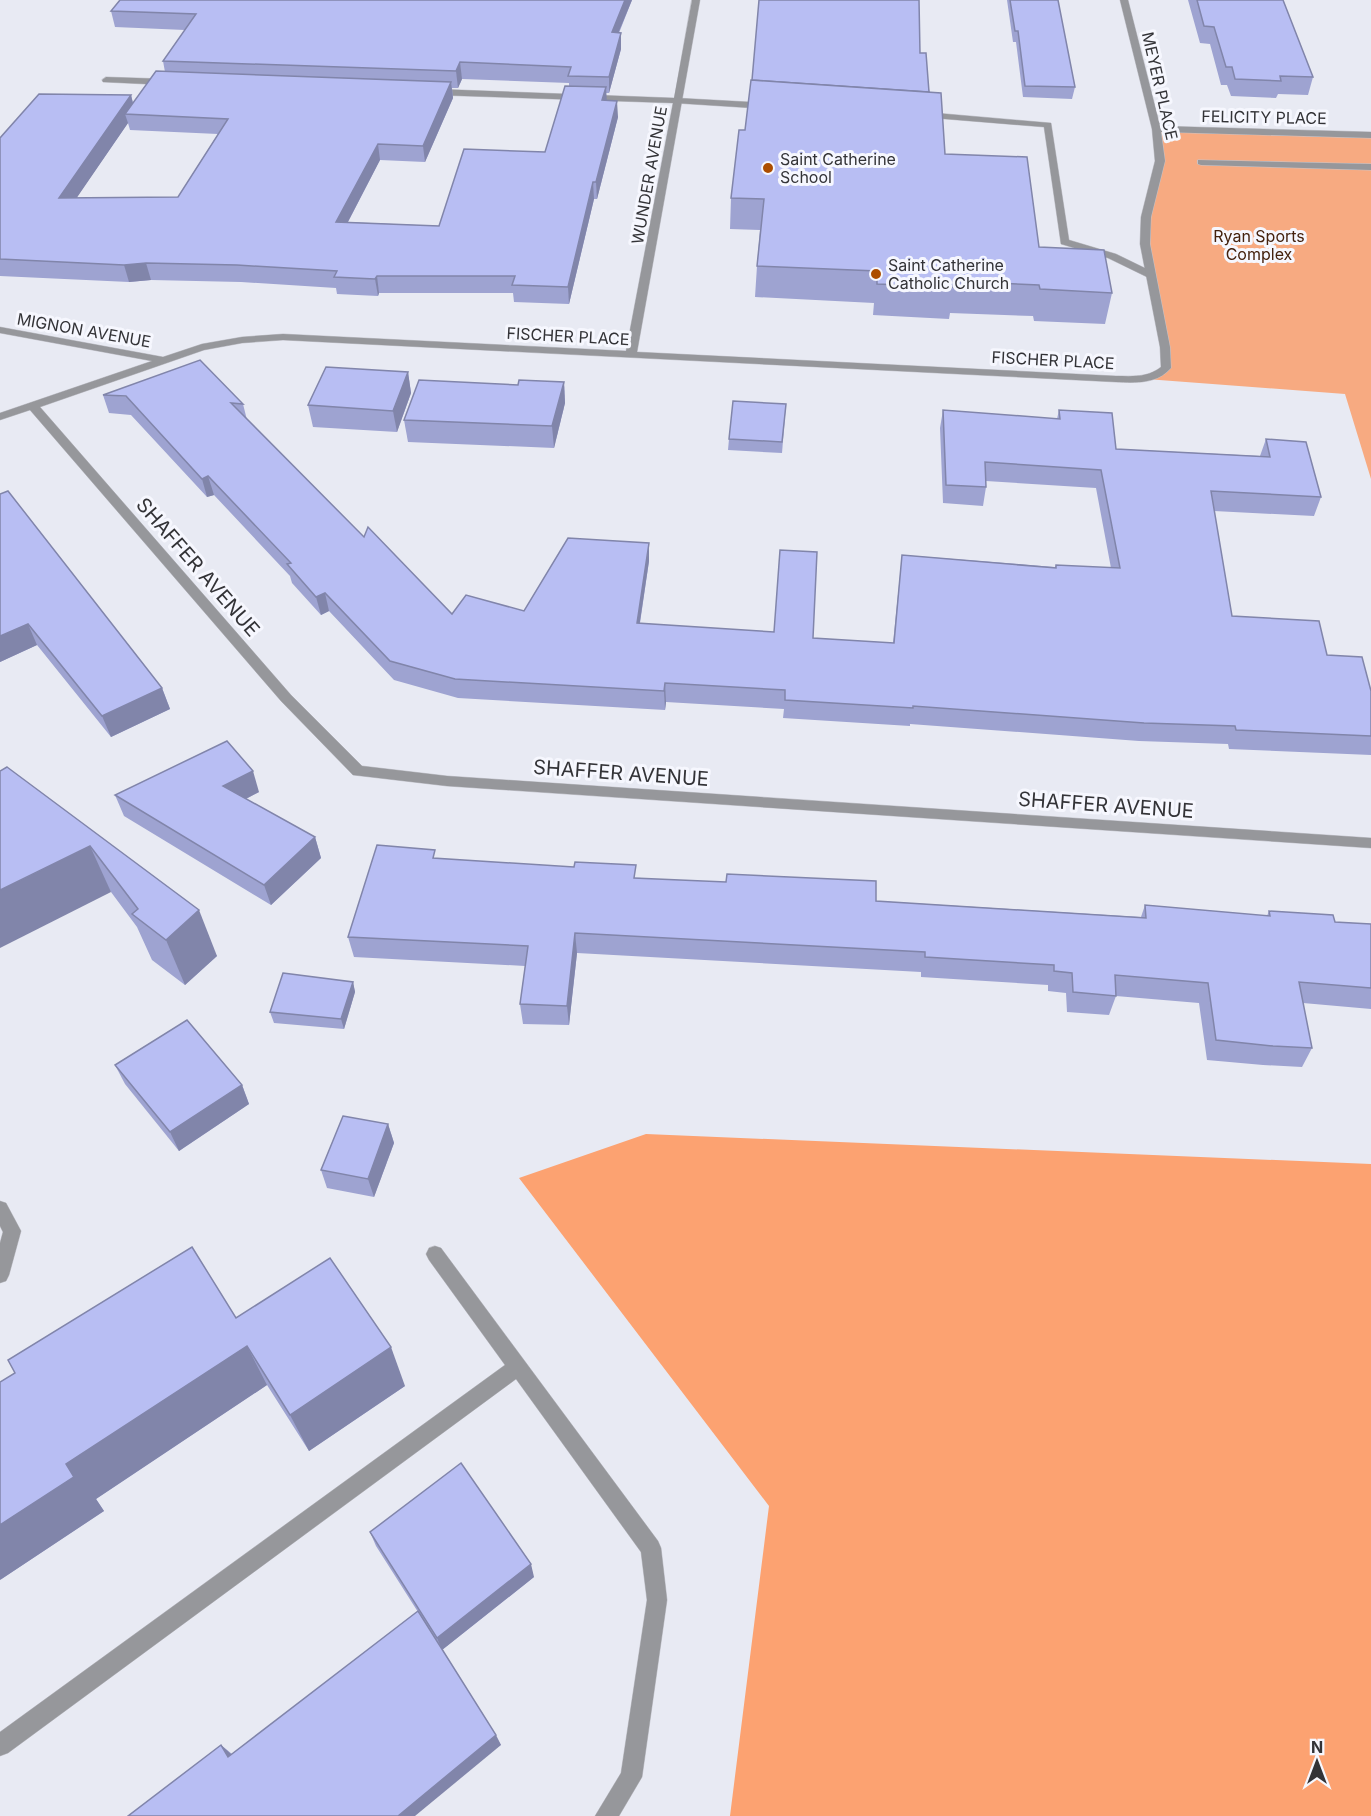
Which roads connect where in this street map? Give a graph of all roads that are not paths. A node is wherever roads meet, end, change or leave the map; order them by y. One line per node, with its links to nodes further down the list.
1 (696, 0): 6 (street, WUNDER AVENUE)
2 (1124, 0): 9 (street, MEYER PLACE)
3 (106, 80): 4 (street)
4 (177, 83)
5 (427, 92): 6 (street)
6 (677, 101): 7 (street); 15 (street, WUNDER AVENUE)
7 (780, 107)
8 (912, 115): 13 (street)
9 (1156, 129): 10 (street, FELICITY PLACE); 13 (street, MEYER PLACE)
10 (1371, 135)
11 (1201, 162): 12 (street)
12 (1371, 167)
13 (1151, 275): 17 (street, MEYER PLACE)
14 (0, 330): 16 (street, MIGNON AVENUE)
15 (631, 355): 16 (street, FISCHER PLACE); 17 (street, FISCHER PLACE)
16 (162, 360): 18 (street, FISCHER PLACE)
17 (1146, 379)
18 (32, 405): 19 (street, FISCHER PLACE); 20 (street, SHAFFER AVENUE)
19 (0, 417)
20 (1371, 843)
21 (0, 1209): 23 (street)
22 (435, 1254): 24 (street)
23 (0, 1275)
24 (517, 1367): 25 (street); 26 (street)
25 (0, 1745)
26 (606, 1816)

